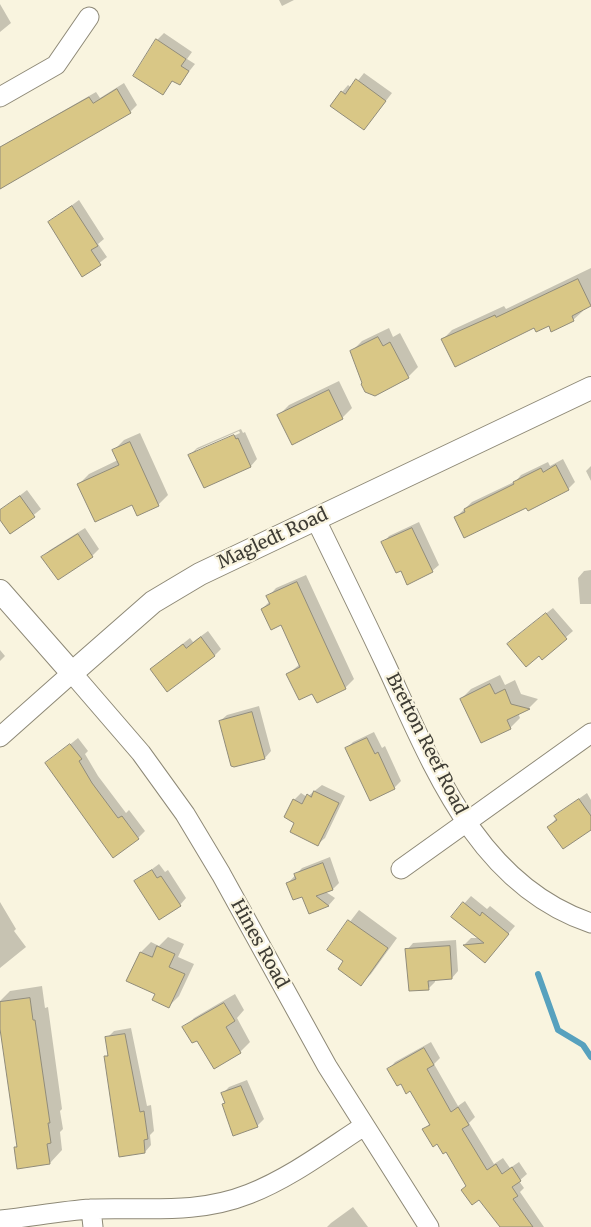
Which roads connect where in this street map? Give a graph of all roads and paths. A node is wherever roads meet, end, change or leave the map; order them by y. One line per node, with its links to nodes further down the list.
1 (89, 17): 2 (street)
2 (0, 97)
3 (591, 388): 4 (street, Magledt Road)
4 (315, 518): 6 (street, Magledt Road); 9 (street, Bretton Reef Road)
5 (0, 591): 6 (street)
6 (72, 673): 8 (street); 12 (street, Hines Road)
7 (591, 733): 9 (street)
8 (0, 737)
9 (466, 822): 10 (street); 11 (street, Bretton Reef Road)
10 (401, 869)
11 (591, 923)
12 (364, 1126): 13 (street); 15 (street, Hines Road)
13 (92, 1218): 14 (street)
14 (0, 1220)
15 (429, 1227)

